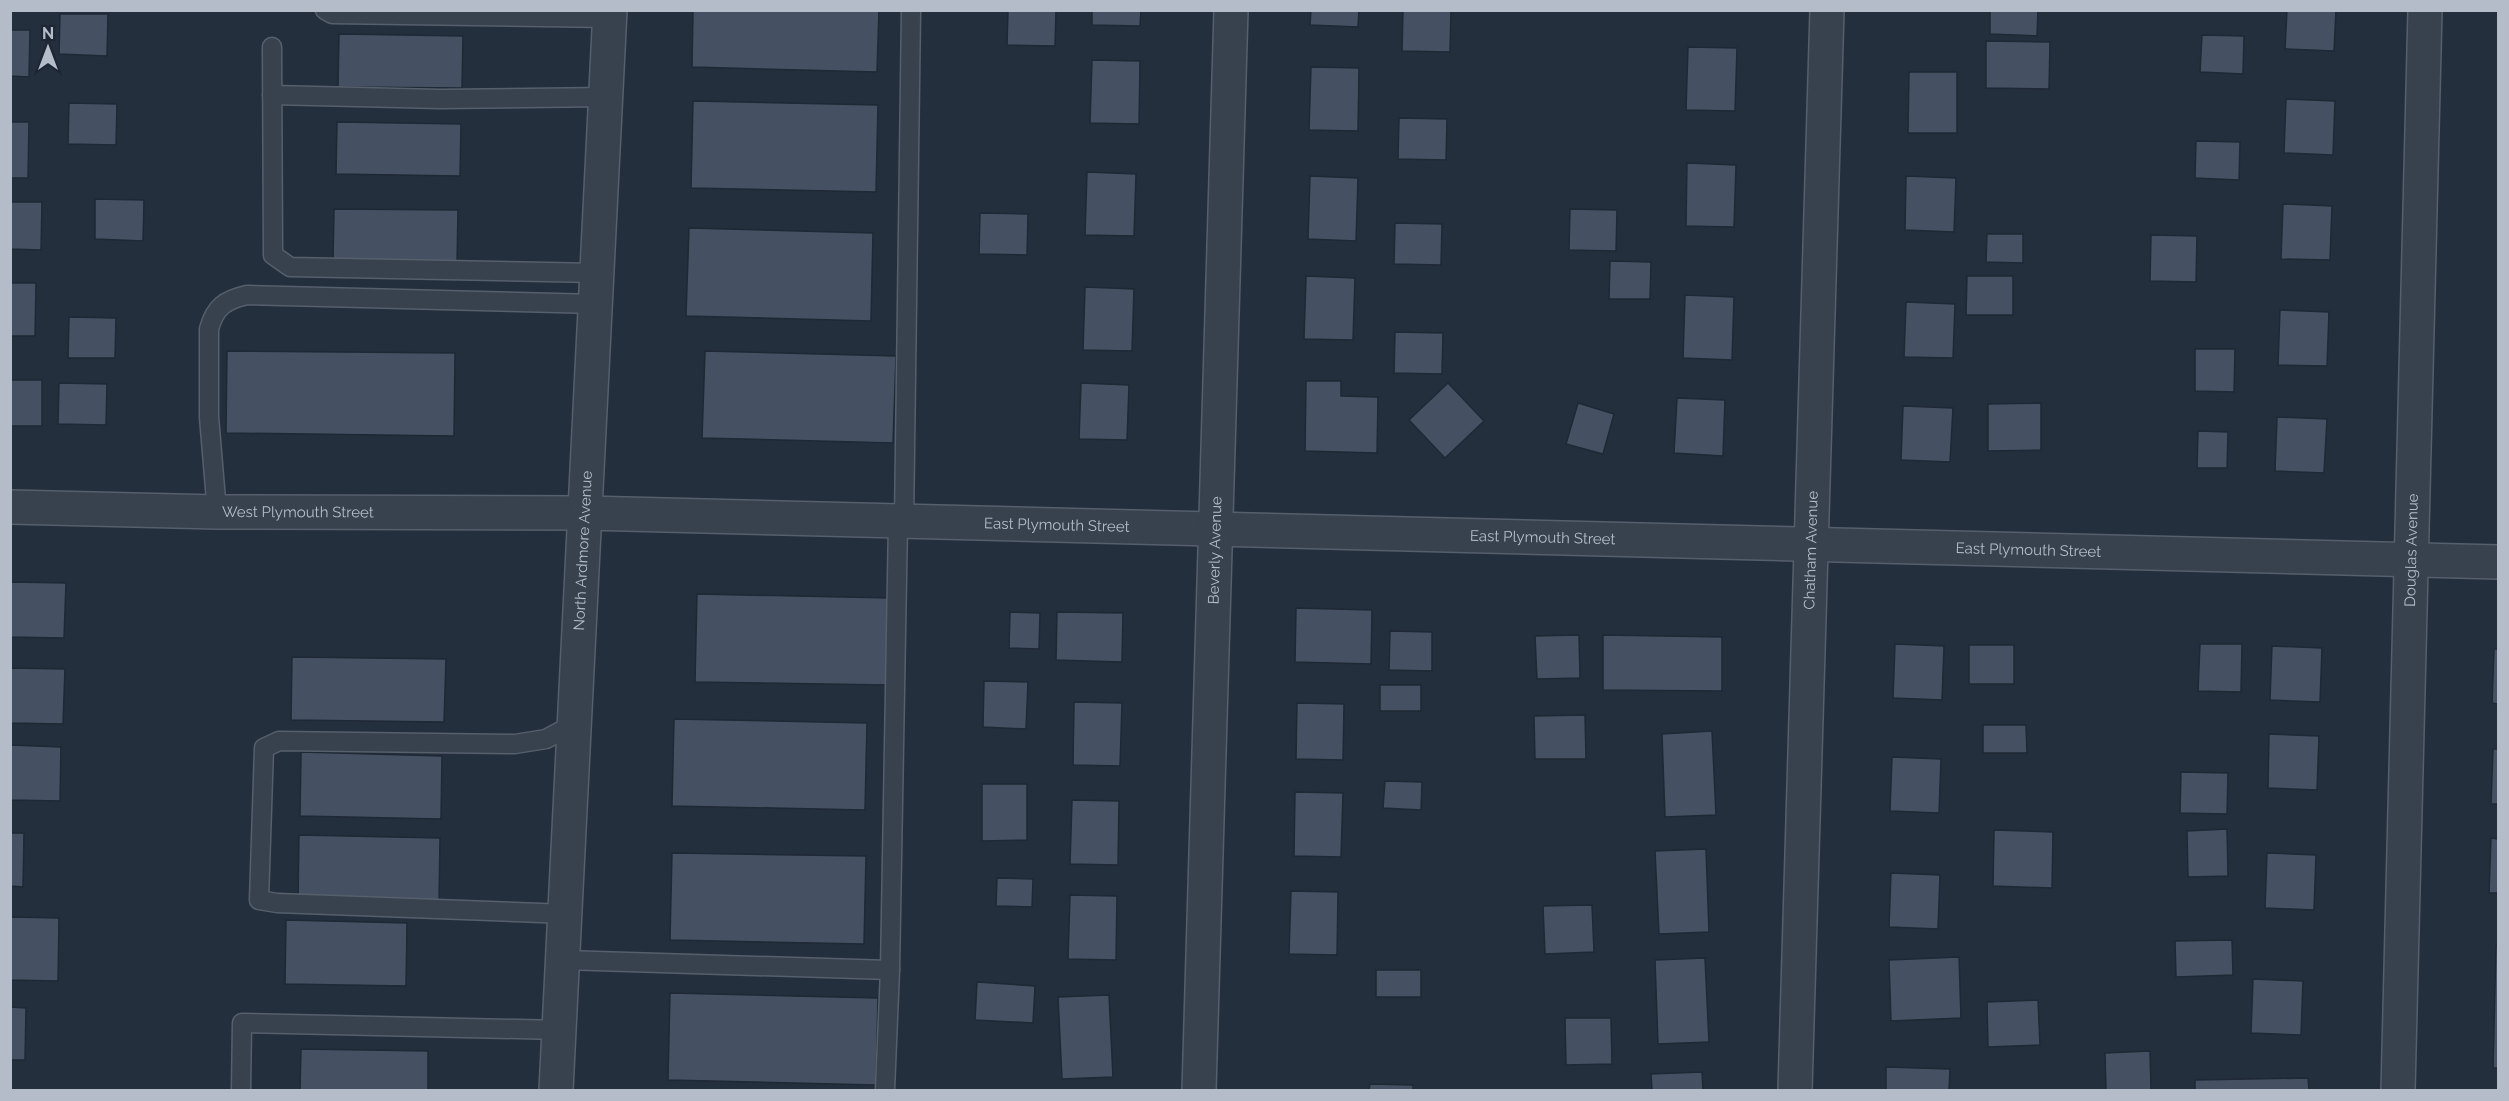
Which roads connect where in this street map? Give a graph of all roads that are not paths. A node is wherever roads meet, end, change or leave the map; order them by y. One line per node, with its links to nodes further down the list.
1 (325, 10): 6 (lane)
2 (911, 10): 14 (lane)
3 (1231, 10): 15 (street, Beverly Avenue)
4 (1827, 10): 16 (street, Chatham Avenue)
5 (2426, 10): 17 (street, Douglas Avenue)
6 (610, 14): 9 (street, North Ardmore Avenue)
7 (272, 46): 8 (lane)
8 (272, 95): 9 (lane); 10 (lane)
9 (606, 97): 10 (street, North Ardmore Avenue)
10 (597, 288): 12 (lane); 13 (street, North Ardmore Avenue)
11 (10, 507): 12 (street, West Plymouth Street)
12 (216, 512): 13 (street, West Plymouth Street)
13 (586, 513): 14 (street, East Plymouth Street); 19 (street, North Ardmore Avenue)
14 (901, 522): 15 (street, East Plymouth Street); 22 (lane)
15 (1216, 529): 16 (street, East Plymouth Street); 27 (street, Beverly Avenue)
16 (1811, 544): 17 (street, East Plymouth Street); 28 (street, Chatham Avenue)
17 (2411, 560): 18 (street, East Plymouth Street); 29 (street, Douglas Avenue)
18 (2499, 562)
19 (576, 723): 20 (street, North Ardmore Avenue); 20 (lane)
20 (567, 914): 21 (street, North Ardmore Avenue)
21 (564, 960): 22 (lane); 23 (street, North Ardmore Avenue)
22 (890, 970): 26 (lane)
23 (560, 1030): 24 (lane); 25 (street, North Ardmore Avenue)
24 (241, 1090)
25 (556, 1090)
26 (885, 1090)
27 (1199, 1090)
28 (1795, 1090)
29 (2398, 1090)

